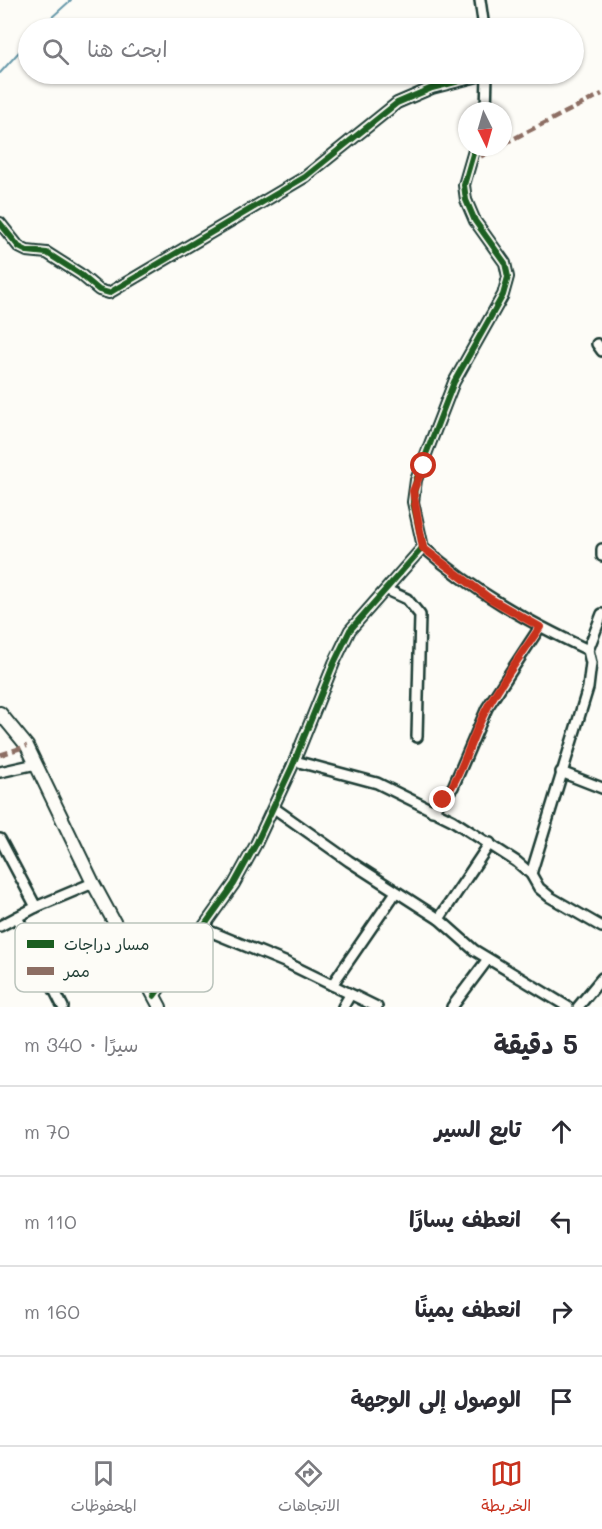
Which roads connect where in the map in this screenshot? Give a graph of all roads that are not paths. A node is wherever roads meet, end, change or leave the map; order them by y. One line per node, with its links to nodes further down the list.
1 (480, 0): 2 (street)
2 (483, 18)
3 (448, 84): 7 (street)
4 (487, 84): 5 (street)
5 (486, 102)
6 (472, 156): 8 (street)
7 (0, 223)
8 (423, 548): 11 (street); 13 (street)
9 (602, 549): 10 (street)
10 (602, 556)
11 (387, 590): 16 (street); 17 (street)
12 (602, 614): 14 (street)
13 (540, 627): 14 (street); 23 (street)
14 (588, 650): 20 (street)
15 (0, 713): 18 (street)
16 (417, 737)
17 (295, 761): 22 (street); 23 (street)
18 (36, 765): 19 (street); 27 (street)
19 (0, 772)
20 (561, 772): 21 (street); 26 (street)
21 (602, 788)
22 (274, 808): 28 (street); 34 (street)
23 (432, 811): 25 (street)
24 (0, 839): 29 (street)
25 (490, 843): 26 (street); 31 (street)
26 (531, 874): 36 (street)
27 (93, 883): 29 (street); 33 (street)
28 (396, 892): 31 (street); 40 (street)
29 (36, 907): 30 (street)
30 (17, 917): 32 (street); 35 (street)
31 (439, 919): 38 (street)
32 (20, 923)
33 (115, 923)
34 (206, 923)
35 (0, 926)
36 (602, 927)
37 (213, 933): 40 (street)
38 (488, 959): 46 (street); 47 (street)
39 (602, 978): 48 (street)
40 (332, 985): 42 (street)
41 (55, 992): 43 (street)
42 (350, 995): 44 (street); 45 (street)
43 (63, 1007)
44 (343, 1007)
45 (377, 1007)
46 (452, 1007)
47 (568, 1007)
48 (578, 1007)

